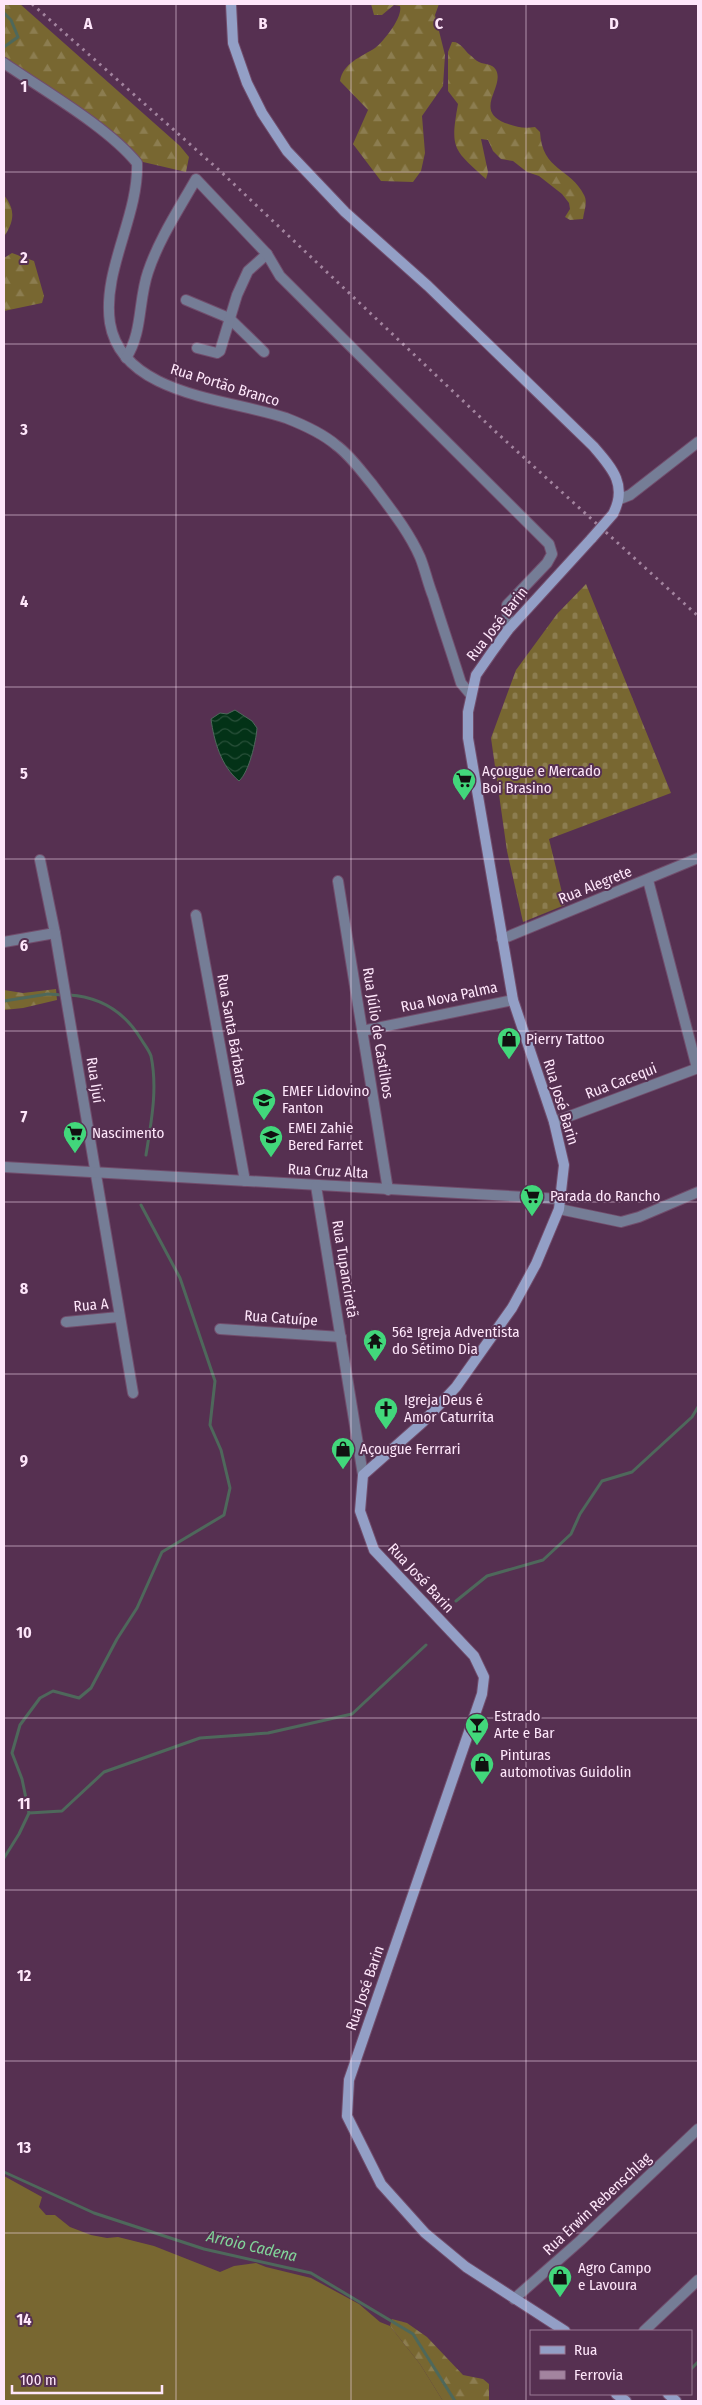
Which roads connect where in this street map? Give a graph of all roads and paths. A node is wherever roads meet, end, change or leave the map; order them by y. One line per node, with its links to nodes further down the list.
1 (231, 4): 10 (main road)
2 (4, 64): 8 (street, Rua Portão Branco)
3 (267, 254): 5 (street); 8 (street); 11 (street)
4 (186, 300): 5 (street)
5 (229, 318): 6 (street); 7 (street)
6 (197, 348)
7 (264, 352)
8 (126, 358): 12 (street, Rua Portão Branco)
9 (698, 442): 10 (street)
10 (620, 499): 11 (main road, Rua José Barin, bridge)
11 (508, 630): 12 (main road, Rua José Barin)
12 (471, 695): 19 (main road, Rua José Barin)
13 (698, 858): 15 (street, Rua Alegrete)
14 (40, 860): 18 (street, Rua Ijuí)
15 (648, 880): 19 (street, Rua Alegrete); 23 (street)
16 (338, 882): 22 (street, Rua Júlio de Castilhos)
17 (196, 915): 27 (street, Rua Santa Bárbara)
18 (55, 932): 20 (street); 26 (street, Rua Ijuí)
19 (502, 939): 21 (main road, Rua José Barin)
20 (4, 942)
21 (513, 1000): 22 (street, Rua Nova Palma); 24 (main road, Rua José Barin)
22 (362, 1031): 29 (street, Rua Júlio de Castilhos)
23 (698, 1068): 24 (street, Rua Cacequi)
24 (554, 1122): 31 (main road, Rua José Barin)
25 (4, 1167): 26 (street, Rua Cruz Alta)
26 (95, 1172): 27 (street, Rua Cruz Alta); 32 (street, Rua Ijuí)
27 (245, 1181): 28 (street, Rua Cruz Alta)
28 (316, 1186): 29 (street, Rua Cruz Alta); 35 (street, Rua Tupanciretã)
29 (388, 1190): 31 (street, Rua Cruz Alta)
30 (698, 1192): 31 (street, Rua Cruz Alta)
31 (560, 1204): 37 (main road, Rua José Barin)
32 (119, 1317): 33 (street, Rua A); 36 (street, Rua Ijuí)
33 (66, 1322)
34 (220, 1329): 35 (street, Rua Catuípe)
35 (340, 1338): 37 (street, Rua Tupanciretã)
36 (133, 1393)
37 (363, 1475): 40 (main road, Rua José Barin)
38 (698, 2129): 40 (street, Rua Erwin Rebenschlag)
39 (698, 2280): 42 (street)
40 (514, 2299): 41 (main road, Rua José Barin)
41 (563, 2330)
42 (645, 2330)

